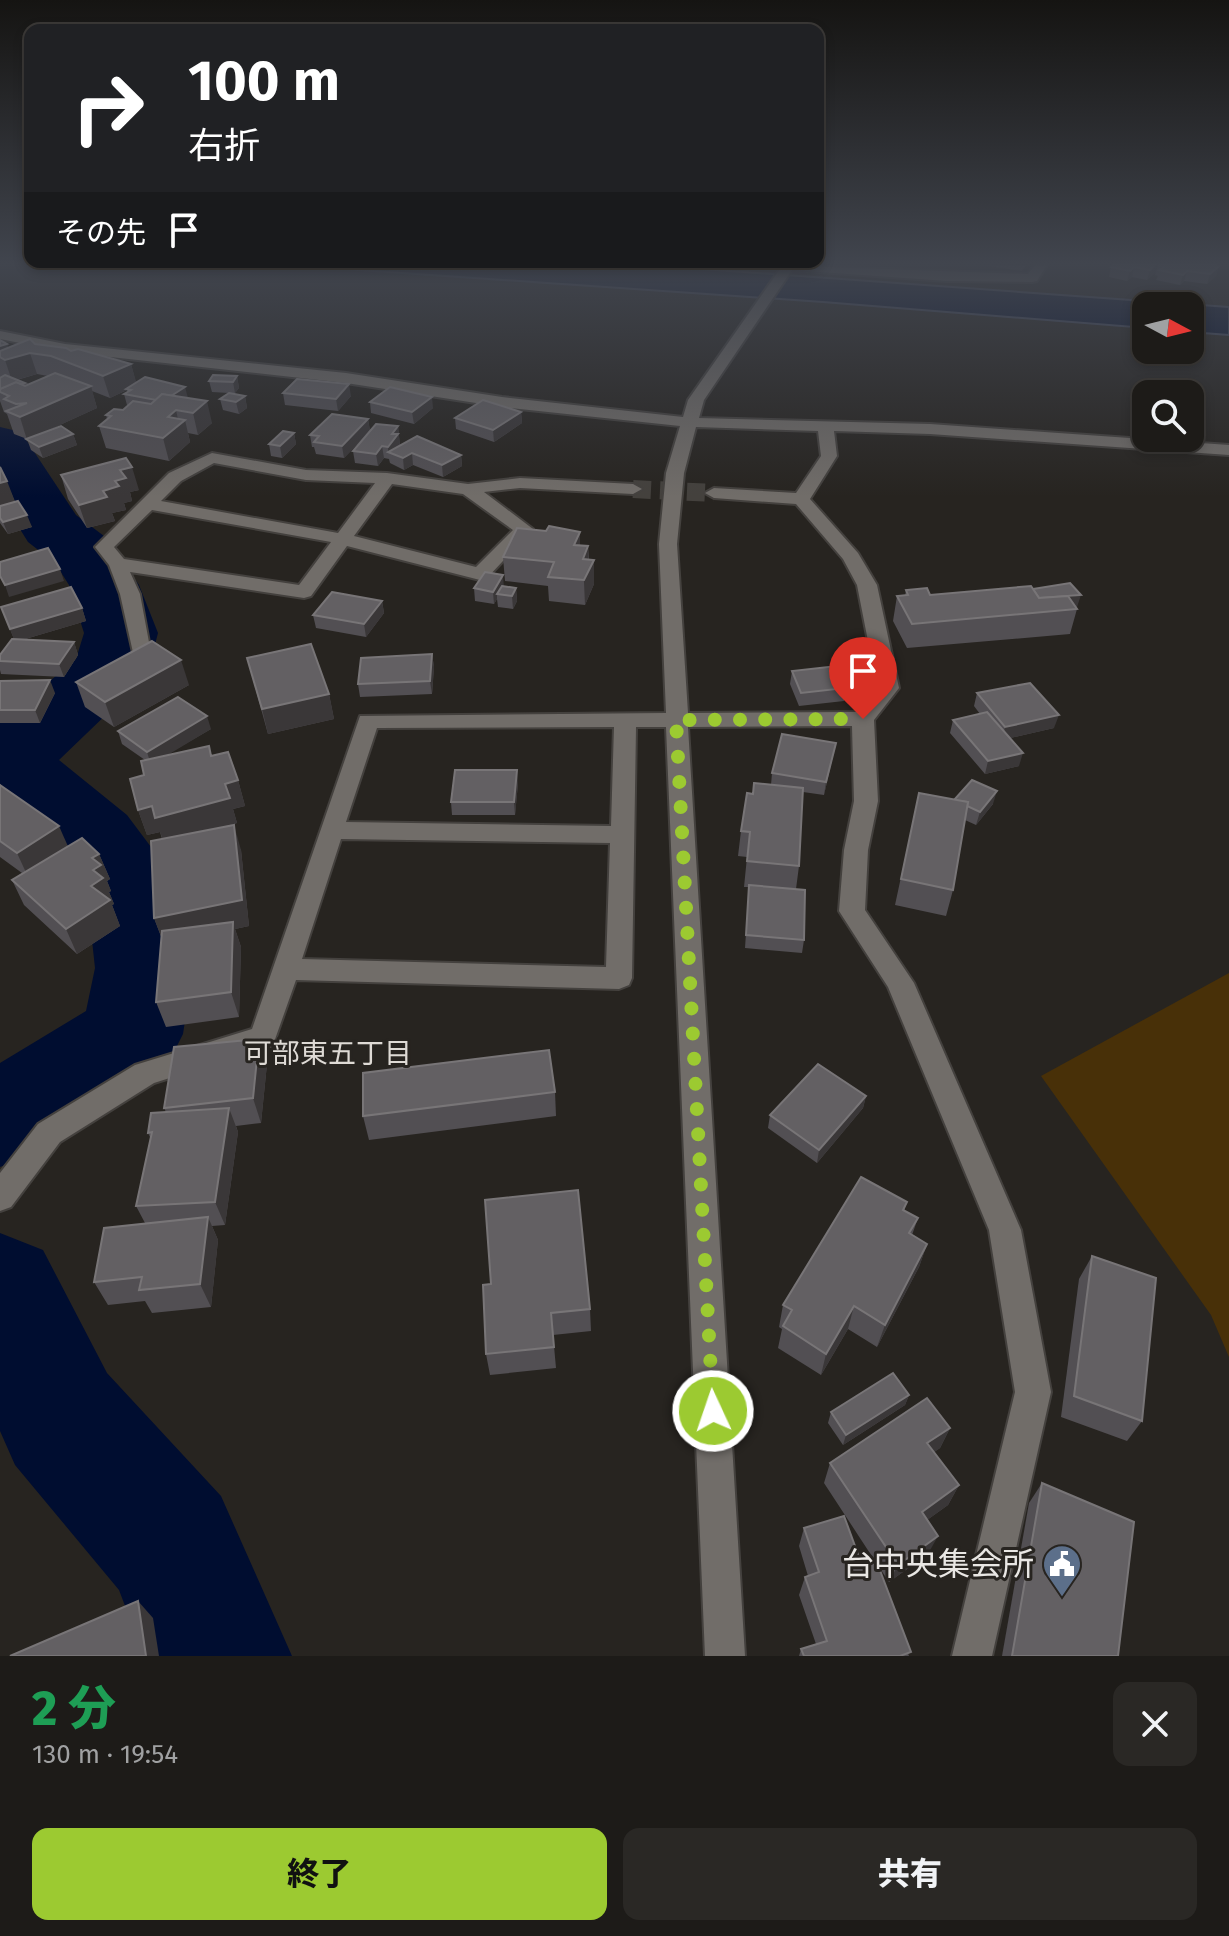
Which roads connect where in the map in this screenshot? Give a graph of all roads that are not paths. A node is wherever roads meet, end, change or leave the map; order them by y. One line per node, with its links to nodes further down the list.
1 (36, 342): 6 (street)
2 (735, 342): 7 (street)
3 (0, 351): 4 (street)
4 (149, 374)
5 (196, 378): 6 (street)
6 (346, 378): 7 (street)
7 (692, 411): 8 (street); 21 (street)
8 (825, 426): 9 (street); 14 (street)
9 (1229, 450)
10 (387, 478): 11 (street); 15 (street); 16 (street)
11 (468, 489): 12 (street); 16 (street)
12 (633, 489)
13 (714, 493): 14 (street)
14 (801, 499): 19 (street)
15 (148, 504): 16 (street); 17 (street)
16 (343, 539): 17 (street)
17 (118, 564): 18 (street)
18 (141, 653)
19 (863, 719): 21 (street); 27 (street)
20 (625, 720): 21 (street); 22 (street); 23 (street)
21 (676, 720): 26 (street)
22 (332, 830): 23 (street); 24 (street)
23 (623, 835): 24 (street)
24 (287, 969): 25 (street)
25 (0, 1197)
26 (725, 1656)
27 (972, 1656)

